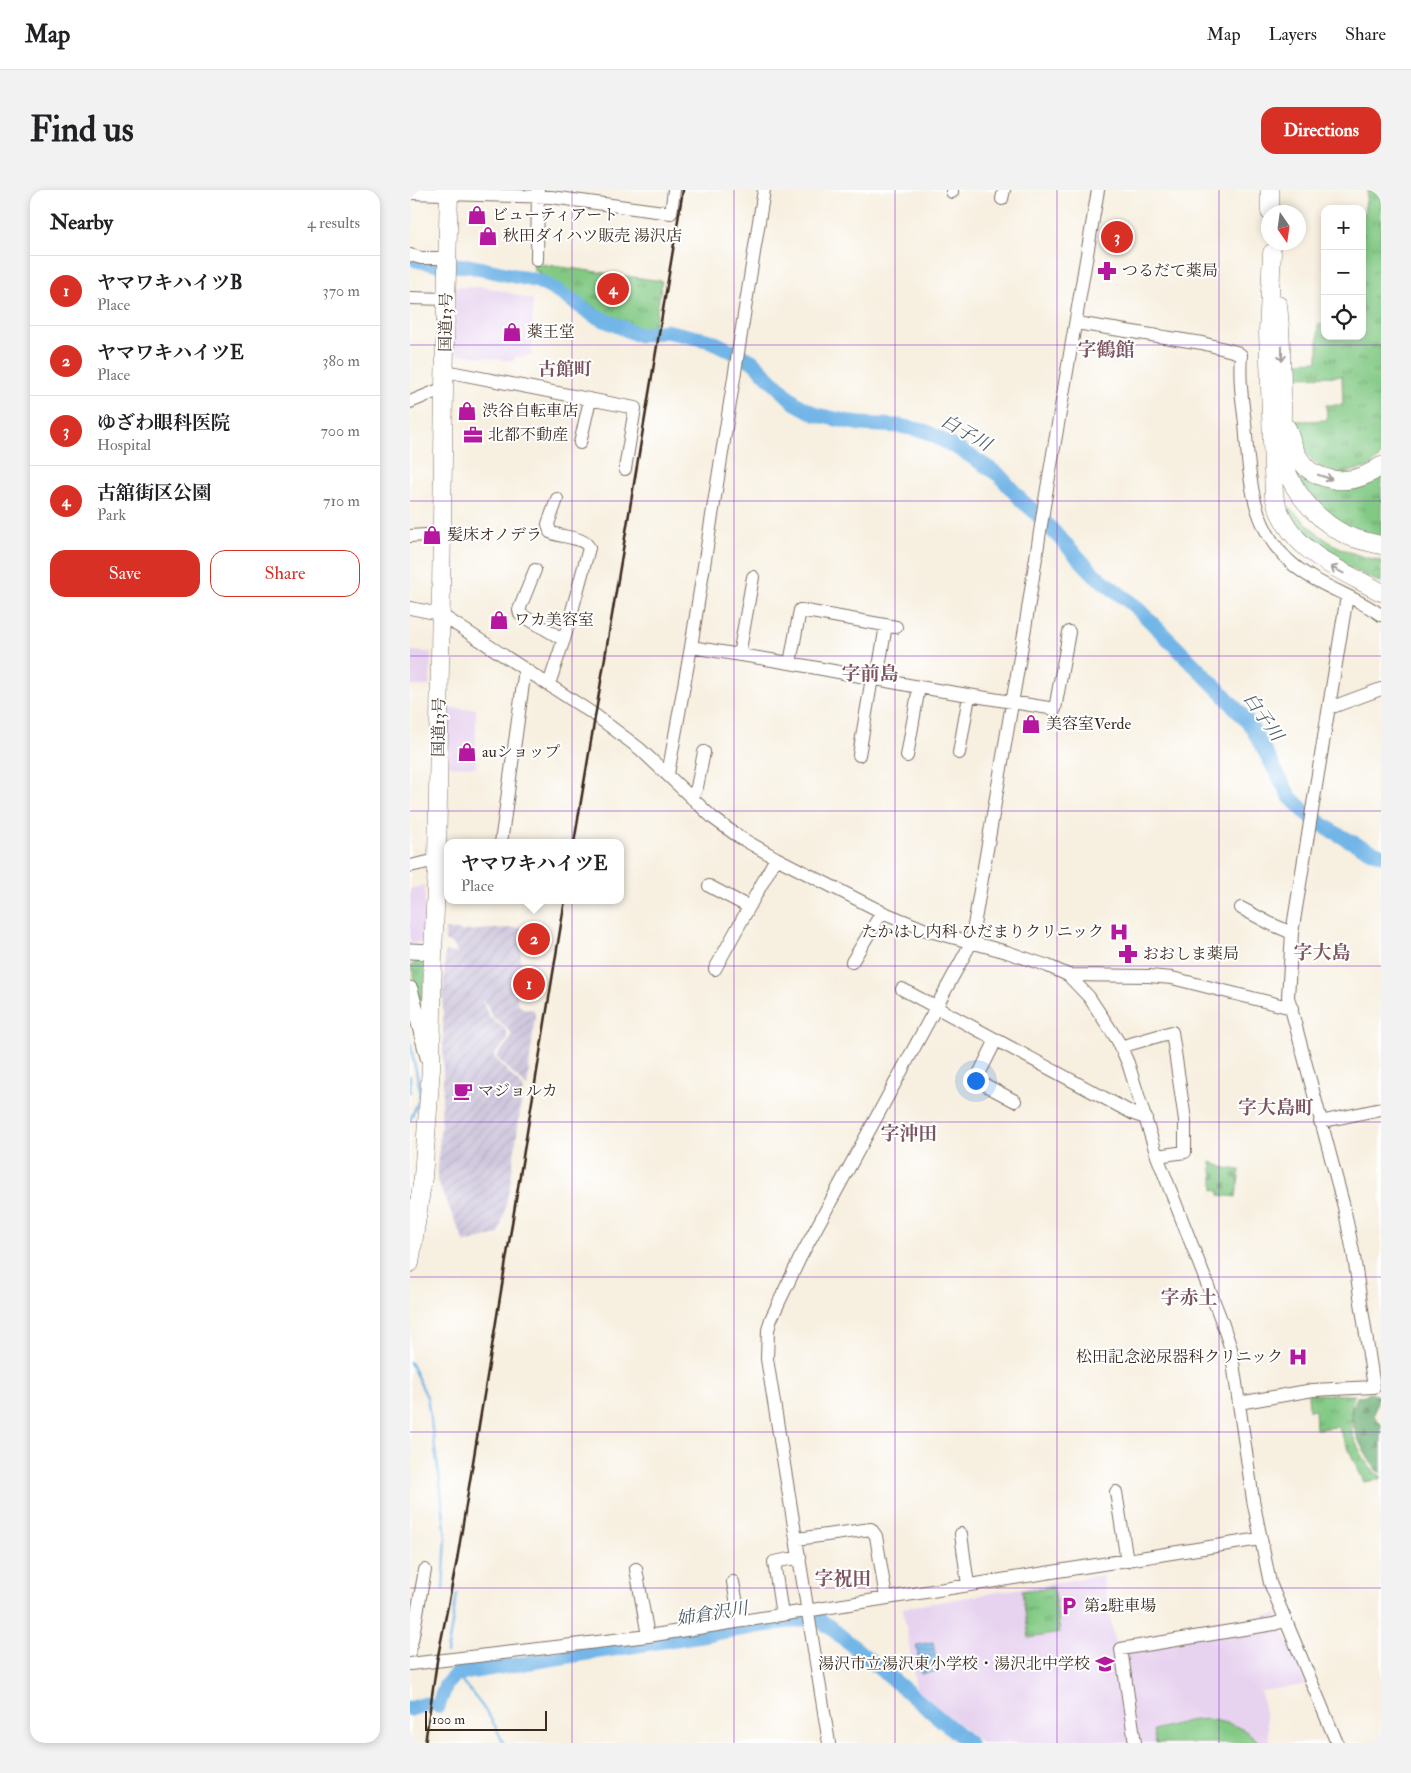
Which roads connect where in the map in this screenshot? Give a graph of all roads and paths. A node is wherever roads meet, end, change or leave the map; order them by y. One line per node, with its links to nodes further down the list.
1 (674, 190): 7 (street)
2 (764, 190): 39 (street)
3 (1098, 190): 16 (street)
4 (1270, 190): 8 (highway)
5 (449, 192): 6 (street); 7 (street); 13 (highway, 国道13号)
6 (410, 193)
7 (538, 193): 12 (street)
8 (1270, 205)
9 (1272, 250): 20 (highway, one-way to 20)
10 (1272, 250): 22 (highway)
11 (410, 255): 13 (street)
12 (537, 260)
13 (447, 265): 15 (highway, 国道13号)
14 (410, 298): 15 (street)
15 (446, 299): 17 (highway, 国道13号)
16 (1076, 323): 33 (street); 48 (street)
17 (444, 379): 18 (street); 19 (street); 26 (highway, 国道13号)
18 (590, 400): 21 (street); 24 (street)
19 (410, 402)
20 (1282, 410): 23 (highway, one-way to 23); 28 (highway)
21 (580, 443)
22 (1272, 464): 29 (highway); 32 (highway, one-way to 22)
23 (1381, 466)
24 (625, 469)
25 (557, 499): 38 (street)
26 (442, 534): 27 (street); 35 (highway, 国道13号)
27 (410, 536)
28 (1381, 545)
29 (1381, 553)
30 (535, 570): 38 (street)
31 (753, 577): 40 (street)
32 (1381, 592)
33 (1347, 596): 36 (street); 49 (street)
34 (410, 608): 35 (street)
35 (440, 614): 42 (street); 58 (highway, 国道13号)
36 (1381, 615)
37 (1069, 632): 48 (street)
38 (564, 640): 44 (street)
39 (691, 647): 40 (street); 54 (street)
40 (739, 655): 41 (street)
41 (790, 663): 43 (street); 43 (street)
42 (525, 669): 44 (street); 56 (street)
43 (874, 679): 45 (street); 52 (street)
44 (549, 684): 54 (street)
45 (919, 687): 47 (street); 53 (street)
46 (1381, 689): 49 (street)
47 (968, 696): 48 (street); 51 (street)
48 (1013, 701): 65 (street)
49 (1329, 707): 64 (street)
50 (704, 752): 55 (street)
51 (959, 753)
52 (859, 755)
53 (907, 756)
54 (668, 774): 55 (street)
55 (692, 798): 57 (street)
56 (502, 839)
57 (776, 858): 61 (street); 63 (street)
58 (441, 863): 59 (street); 67 (highway, 国道13号)
59 (410, 866)
60 (709, 886): 61 (street)
61 (749, 907): 69 (street)
62 (1241, 908): 64 (street)
63 (882, 912): 65 (street); 68 (street)
64 (1292, 933): 74 (street)
65 (971, 943): 70 (street); 73 (street)
66 (410, 951): 67 (main road)
67 (433, 952): 77 (highway, 国道13号)
68 (852, 962)
69 (715, 970)
70 (1068, 975): 74 (street); 76 (street)
71 (410, 989): 77 (main road)
72 (902, 989): 73 (street)
73 (935, 1008): 75 (street); 87 (street)
74 (1292, 1008): 81 (street)
75 (996, 1040): 78 (street); 80 (street)
76 (1120, 1047): 80 (street); 82 (street)
77 (431, 1068): 83 (highway, 国道13号)
78 (1015, 1101)
79 (1381, 1109): 81 (street)
80 (1146, 1118): 82 (street)
81 (1320, 1122): 84 (street)
82 (1157, 1156): 84 (street)
83 (410, 1263)
84 (1239, 1403): 88 (street)
85 (1116, 1492): 90 (street)
86 (961, 1534): 94 (street)
87 (797, 1539): 89 (street); 95 (street)
88 (1260, 1540): 90 (street); 98 (street)
89 (800, 1557): 96 (street); 97 (street)
90 (1127, 1561): 94 (street)
91 (636, 1569): 100 (street)
92 (425, 1570): 101 (street)
93 (733, 1582): 99 (street)
94 (968, 1586): 95 (street)
95 (886, 1598): 96 (street)
96 (808, 1610): 97 (street); 103 (street)
97 (782, 1614): 99 (street)
98 (1286, 1620): 104 (street); 105 (street)
99 (740, 1621): 100 (street)
100 (648, 1636): 102 (street)
101 (410, 1651)
102 (410, 1664)
103 (829, 1743)
104 (1135, 1743)
105 (1337, 1743)

